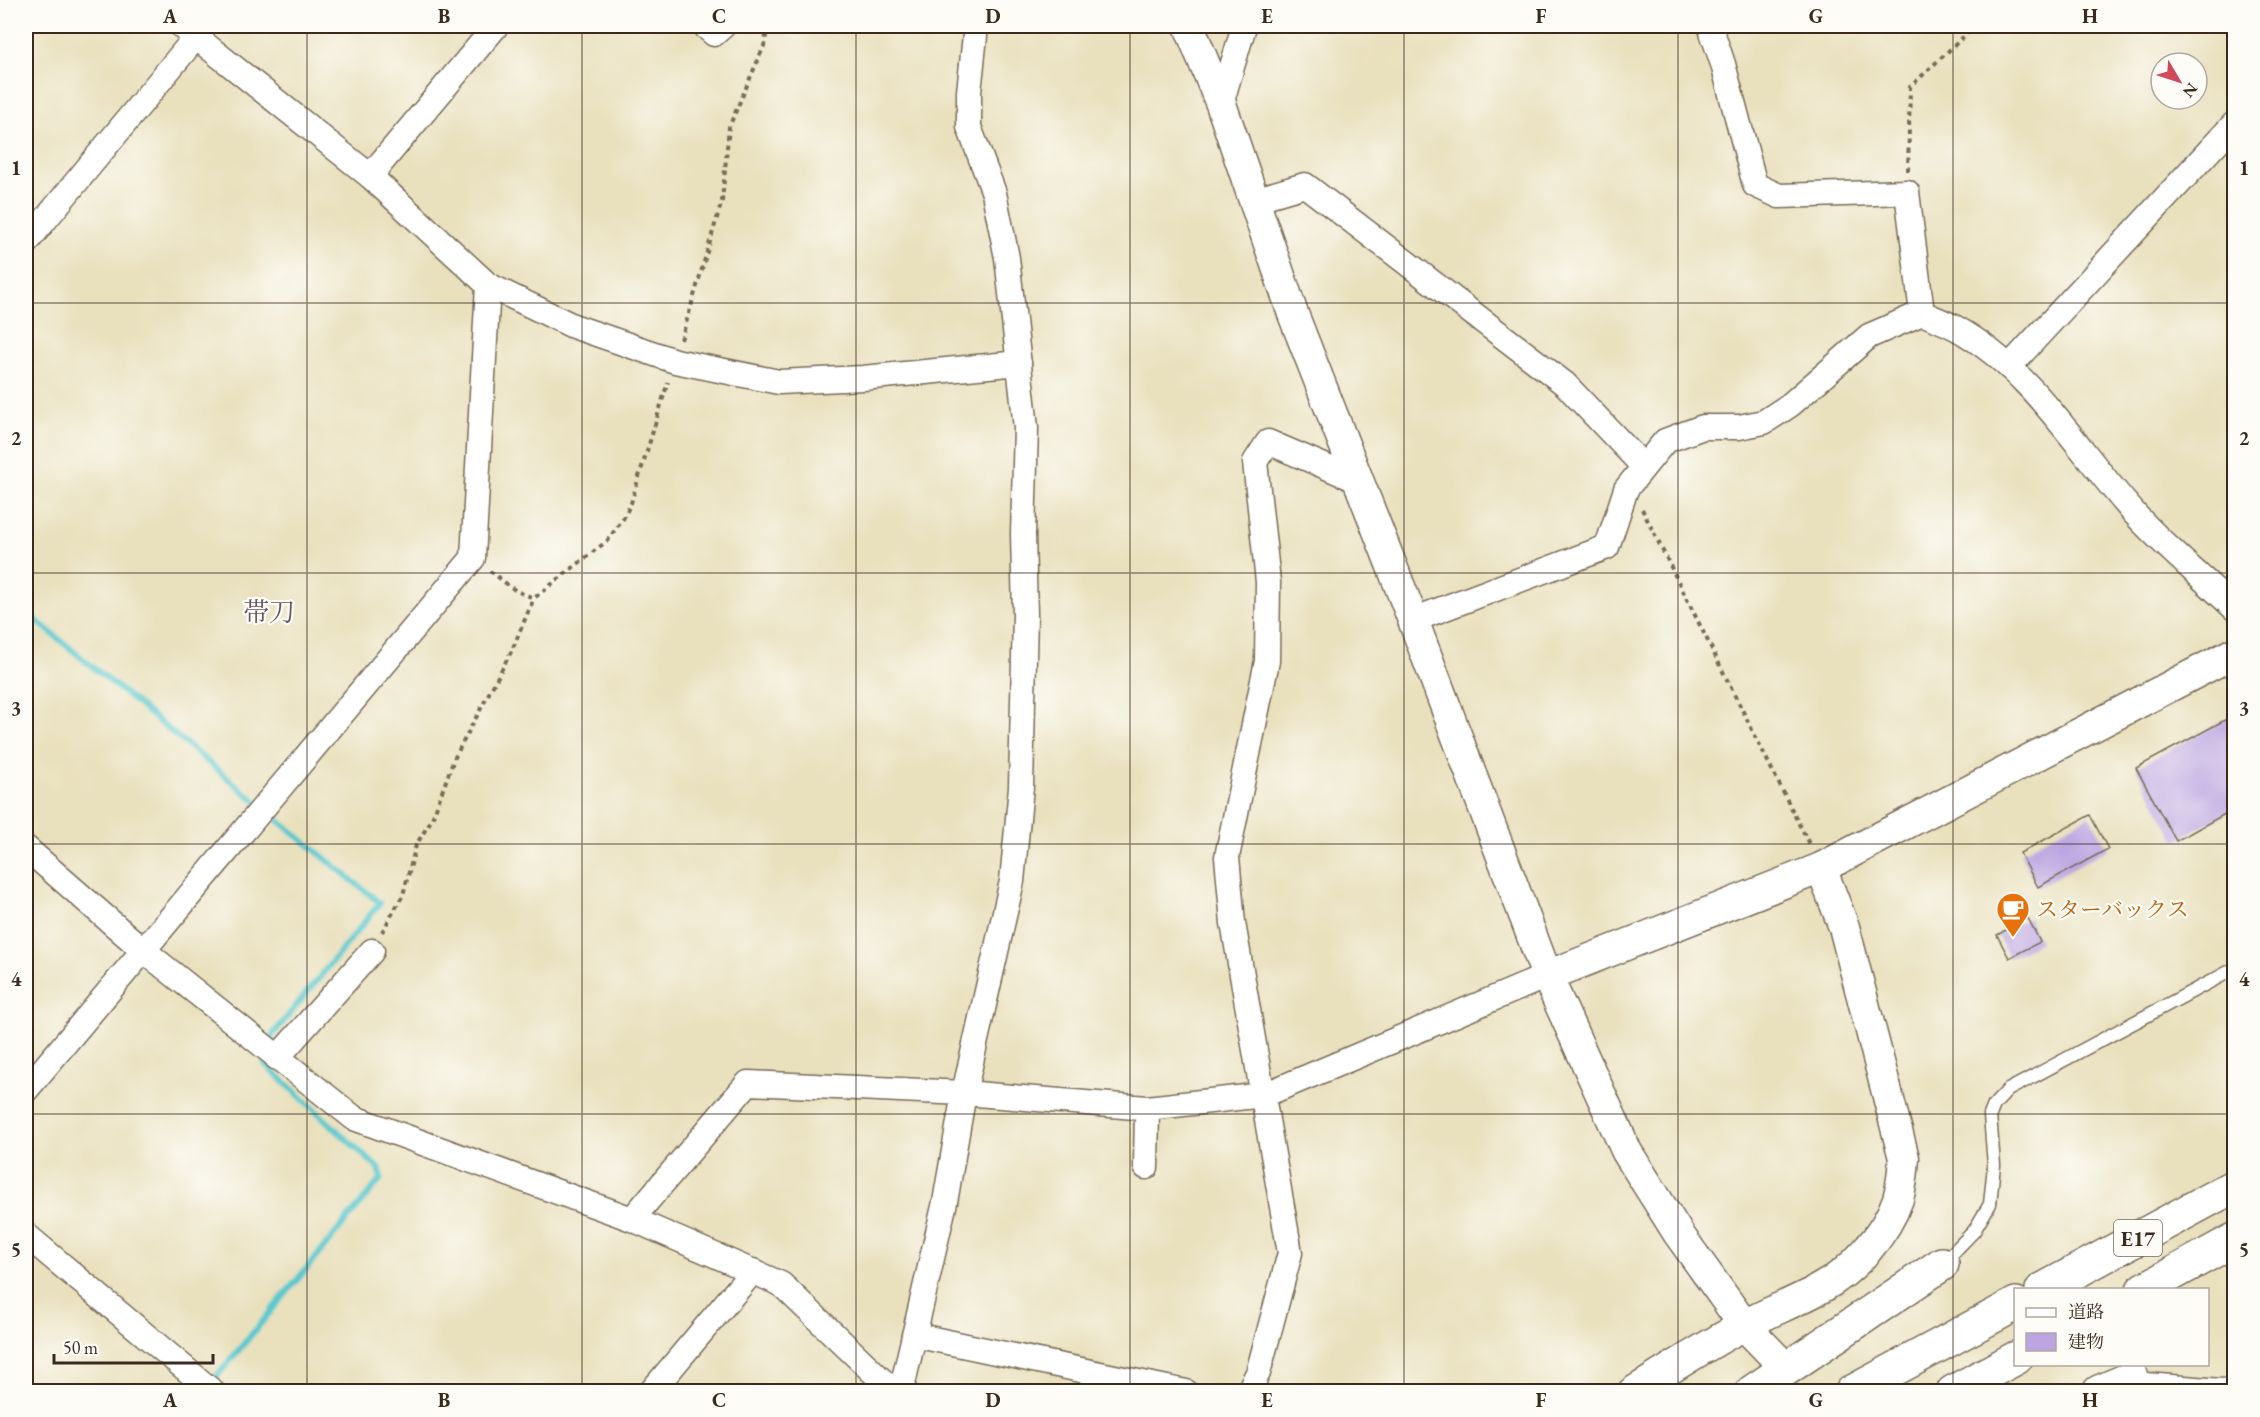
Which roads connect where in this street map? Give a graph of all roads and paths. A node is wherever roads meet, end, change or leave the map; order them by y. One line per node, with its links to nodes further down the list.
1 (496, 26): 14 (street)
2 (705, 26): 3 (street)
3 (723, 26)
4 (768, 26): 20 (path)
5 (976, 26): 21 (street)
6 (1189, 26): 12 (street)
7 (1244, 26): 12 (street)
8 (1710, 26): 15 (street)
9 (1975, 26): 10 (path)
10 (1967, 28): 15 (path)
11 (189, 32): 14 (street); 17 (street)
12 (1221, 104): 16 (street)
13 (2235, 124): 22 (street)
14 (370, 176): 18 (street)
15 (1907, 192): 19 (street)
16 (1254, 200): 23 (street); 24 (street)
17 (26, 243)
18 (488, 285): 20 (street); 26 (street)
19 (1922, 313): 22 (street); 23 (street)
20 (675, 362): 21 (street); 27 (path)
21 (1019, 363): 39 (street)
22 (2009, 367): 28 (street)
23 (1643, 466): 25 (street)
24 (1359, 481): 29 (street); 40 (street)
25 (1626, 489): 29 (street); 32 (path)
26 (473, 558): 27 (path); 33 (street)
27 (534, 598): 34 (path)
28 (2235, 608)
29 (1413, 620): 36 (street)
30 (2235, 653): 32 (street)
31 (26, 848): 33 (street)
32 (1821, 868): 36 (street); 52 (street)
33 (143, 950): 37 (street); 38 (street)
34 (372, 951): 37 (street)
35 (2235, 969): 47 (lane)
36 (1547, 976): 40 (street); 52 (street)
37 (277, 1058): 44 (street)
38 (26, 1090)
39 (964, 1093): 41 (street); 44 (street); 53 (street)
40 (1264, 1095): 41 (street); 63 (street)
41 (1147, 1108): 42 (street)
42 (1146, 1167)
43 (2235, 1186): 49 (highway, E17)
44 (632, 1219): 48 (street)
45 (26, 1235): 58 (street)
46 (2235, 1240): 50 (highway, E17)
47 (1942, 1264): 65 (highway)
48 (753, 1270): 59 (street); 60 (street)
49 (2046, 1288)
50 (2147, 1288)
51 (2014, 1305): 66 (highway)
52 (1744, 1325): 54 (street); 64 (street)
53 (914, 1335): 61 (street); 62 (street)
54 (1776, 1358)
55 (2014, 1359): 67 (highway)
56 (2132, 1378): 57 (lane); 68 (highway)
57 (2235, 1384)
58 (213, 1392)
59 (651, 1392)
60 (894, 1392)
61 (902, 1392)
62 (1186, 1392)
63 (1248, 1392)
64 (1633, 1392)
65 (1752, 1392)
66 (1852, 1392)
67 (1953, 1392)
68 (2099, 1392)

